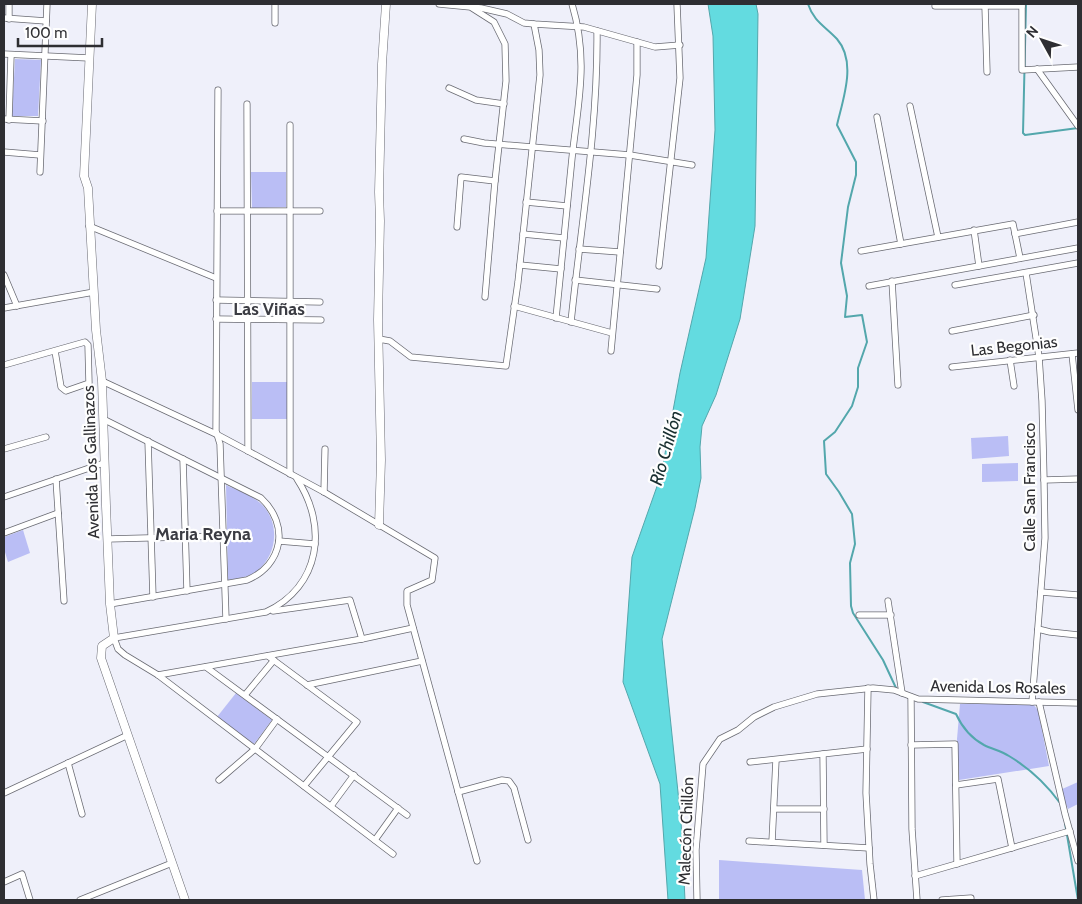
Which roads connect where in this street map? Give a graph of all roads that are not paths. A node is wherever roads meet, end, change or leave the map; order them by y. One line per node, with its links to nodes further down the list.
1 (9, 4): 13 (street)
2 (47, 4): 14 (street)
3 (92, 4): 24 (street, Avenida Los Gallinazos)
4 (276, 4): 15 (street)
5 (386, 4): 102 (street)
6 (439, 4): 12 (street)
7 (572, 4): 17 (street)
8 (677, 4): 20 (street)
9 (1022, 5): 11 (street); 26 (street)
10 (935, 6): 11 (street)
11 (985, 6): 27 (street)
12 (471, 7): 16 (street); 31 (street)
13 (6, 18): 14 (street)
14 (46, 21): 23 (street)
15 (274, 23)
16 (534, 24): 17 (street); 40 (street)
17 (579, 27): 18 (street); 41 (street)
18 (597, 31): 19 (street); 43 (street)
19 (637, 42): 20 (street); 45 (street)
20 (680, 45): 46 (street)
21 (4, 54): 22 (street)
22 (11, 55): 23 (street); 34 (street)
23 (45, 56): 24 (street); 35 (street)
24 (89, 58): 57 (street, Avenida Los Gallinazos)
25 (1078, 67): 26 (street)
26 (1037, 69): 37 (street)
27 (987, 72)
28 (449, 88): 31 (street)
29 (218, 90): 53 (street)
30 (247, 104): 54 (street)
31 (504, 104): 39 (street)
32 (910, 106): 62 (street)
33 (877, 116): 64 (street)
34 (6, 119): 35 (street)
35 (42, 121): 44 (street)
36 (290, 125): 55 (street)
37 (1078, 126)
38 (464, 139): 39 (street)
39 (498, 144): 40 (street); 49 (street)
40 (532, 147): 41 (street); 50 (street)
41 (573, 151): 43 (street); 51 (street)
42 (4, 152): 44 (street)
43 (590, 152): 45 (street); 66 (street)
44 (40, 155): 48 (street)
45 (630, 155): 46 (street); 68 (street)
46 (671, 161): 47 (street); 72 (street)
47 (692, 165)
48 (40, 172)
49 (495, 181): 58 (street); 85 (street)
50 (526, 202): 51 (street); 60 (street)
51 (567, 206): 63 (street)
52 (320, 210): 55 (street)
53 (217, 211): 54 (street); 77 (street)
54 (248, 211): 55 (street); 87 (street)
55 (290, 211): 88 (street)
56 (1078, 222): 61 (street)
57 (89, 226): 77 (street); 84 (street, Avenida Los Gallinazos)
58 (457, 227)
59 (974, 230): 61 (street); 62 (street); 73 (street)
60 (523, 234): 63 (street); 71 (street)
61 (1015, 234): 69 (street)
62 (938, 237): 64 (street)
63 (564, 238): 74 (street)
64 (901, 244): 67 (street)
65 (1078, 248): 69 (street)
66 (579, 249): 68 (street); 78 (street)
67 (861, 251)
68 (620, 252): 80 (street)
69 (1020, 258): 73 (street)
70 (1078, 263): 75 (street)
71 (520, 265): 74 (street); 91 (street)
72 (659, 266)
73 (980, 266): 79 (street)
74 (561, 269): 94 (street)
75 (1026, 274): 81 (street); 93 (street, Calle San Francisco)
76 (4, 276): 90 (street)
77 (216, 278): 86 (street)
78 (576, 280): 80 (street); 99 (street)
79 (892, 281): 82 (street); 111 (street)
80 (617, 284): 83 (street); 101 (street)
81 (955, 285)
82 (869, 286)
83 (657, 289)
84 (94, 292): 90 (street); 110 (street, Avenida Los Gallinazos)
85 (485, 297)
86 (216, 300): 87 (street); 95 (street)
87 (248, 301): 88 (street); 96 (street)
88 (290, 301): 89 (street); 97 (street)
89 (320, 302)
90 (17, 306): 92 (street)
91 (514, 306): 94 (street); 102 (street)
92 (4, 308)
93 (1034, 315): 100 (street); 106 (street, Calle San Francisco)
94 (556, 318): 99 (street)
95 (216, 319): 96 (street); 115 (street)
96 (248, 320): 97 (street); 120 (street)
97 (290, 320): 98 (street); 123 (street)
98 (321, 320)
99 (571, 322): 101 (street)
100 (952, 331)
101 (612, 333): 104 (street)
102 (379, 339): 131 (street)
103 (55, 351): 103 (street); 108 (street)
104 (611, 351)
105 (1075, 354): 106 (street, Las Begonias); 113 (street)
106 (1039, 357): 107 (street, Las Begonias); 127 (street, Calle San Francisco)
107 (1010, 360): 109 (street, Las Begonias); 112 (street)
108 (4, 365)
109 (952, 367)
110 (102, 381): 114 (street, Avenida Los Gallinazos); 115 (street)
111 (898, 385)
112 (1014, 386)
113 (1078, 410)
114 (103, 419): 117 (street); 122 (street, Avenida Los Gallinazos)
115 (218, 435): 120 (street); 124 (street)
116 (46, 436): 118 (street)
117 (148, 441): 121 (street); 135 (street)
118 (4, 450)
119 (325, 450): 128 (street)
120 (248, 451): 123 (street)
121 (183, 459): 124 (street); 134 (street)
122 (101, 464): 125 (street); 136 (street, Avenida Los Gallinazos)
123 (293, 476): 128 (street); 138 (street)
124 (222, 478): 133 (street); 137 (street)
125 (56, 479): 129 (street); 130 (street)
126 (1078, 479): 127 (street)
127 (1044, 480): 141 (street, Calle San Francisco)
128 (324, 492): 131 (street)
129 (4, 497)
130 (58, 513): 132 (street); 144 (street)
131 (379, 525): 151 (street)
132 (4, 532)
133 (224, 536): 134 (street); 139 (street)
134 (186, 537): 135 (street); 140 (street)
135 (151, 538): 136 (street); 143 (street)
136 (107, 539): 146 (street, Avenida Los Gallinazos)
137 (279, 541): 138 (street); 139 (street)
138 (315, 544): 147 (street)
139 (225, 584): 140 (street); 150 (street)
140 (187, 591): 143 (street)
141 (1040, 592): 142 (street); 152 (street, Calle San Francisco)
142 (1078, 595)
143 (153, 597): 146 (street)
144 (64, 601)
145 (888, 601): 149 (street)
146 (110, 604): 154 (street, Avenida Los Gallinazos)
147 (266, 612): 150 (street); 155 (street)
148 (859, 615): 149 (street)
149 (891, 615): 163 (street)
150 (226, 619): 154 (street)
151 (413, 628): 155 (street); 158 (street)
152 (1038, 629): 153 (street); 166 (street, Calle San Francisco)
153 (1078, 635)
154 (114, 638): 160 (street); 169 (street)
155 (362, 639): 156 (street)
156 (268, 656): 157 (street); 159 (street)
157 (274, 660): 161 (street); 164 (street)
158 (422, 661): 161 (street); 183 (street)
159 (206, 666): 160 (street); 164 (street)
160 (158, 675): 172 (street)
161 (307, 685): 175 (street)
162 (868, 688): 163 (street, Avenida Los Rosales); 170 (street, Avenida Los Rosales); 173 (street)
163 (902, 693): 165 (street, Avenida Los Rosales)
164 (245, 695): 168 (street)
165 (911, 697): 166 (street, Avenida Los Rosales); 171 (street)
166 (1035, 702): 167 (street, Avenida Los Rosales); 191 (street, Calle San Francisco)
167 (1078, 703)
168 (277, 719): 172 (street); 175 (street)
169 (128, 735): 178 (street); 201 (street)
170 (720, 739): 210 (street, Malecón Chillón)
171 (911, 745): 181 (street); 204 (street)
172 (255, 749): 180 (street); 182 (street)
173 (867, 749): 174 (street); 197 (street)
174 (823, 754): 176 (street); 188 (street)
175 (328, 757): 179 (street); 182 (street)
176 (776, 760): 177 (street); 187 (street)
177 (750, 762)
178 (68, 763): 184 (street); 189 (street)
179 (354, 775): 185 (street); 186 (street)
180 (219, 780)
181 (956, 785): 198 (street); 203 (street)
182 (304, 786): 185 (street)
183 (458, 792): 193 (street); 200 (street)
184 (4, 793)
185 (331, 806): 192 (street)
186 (398, 808): 190 (street); 192 (street)
187 (774, 810): 188 (street); 195 (street)
188 (824, 810): 196 (street)
189 (82, 814)
190 (408, 815)
191 (1070, 831): 198 (street); 202 (street, Calle San Francisco)
192 (375, 840): 199 (street)
193 (528, 840)
194 (749, 841): 195 (street)
195 (772, 842): 196 (street)
196 (824, 846): 197 (street)
197 (869, 848): 211 (street)
198 (1012, 848): 203 (street)
199 (392, 854)
200 (477, 861)
201 (172, 862): 208 (street); 209 (street)
202 (1078, 862)
203 (958, 864): 204 (street)
204 (915, 876): 212 (street)
205 (4, 882): 207 (street)
206 (971, 898): 213 (street)
207 (30, 900)
208 (80, 900)
209 (185, 900)
210 (697, 900)
211 (874, 900)
212 (916, 900)
213 (942, 900)

